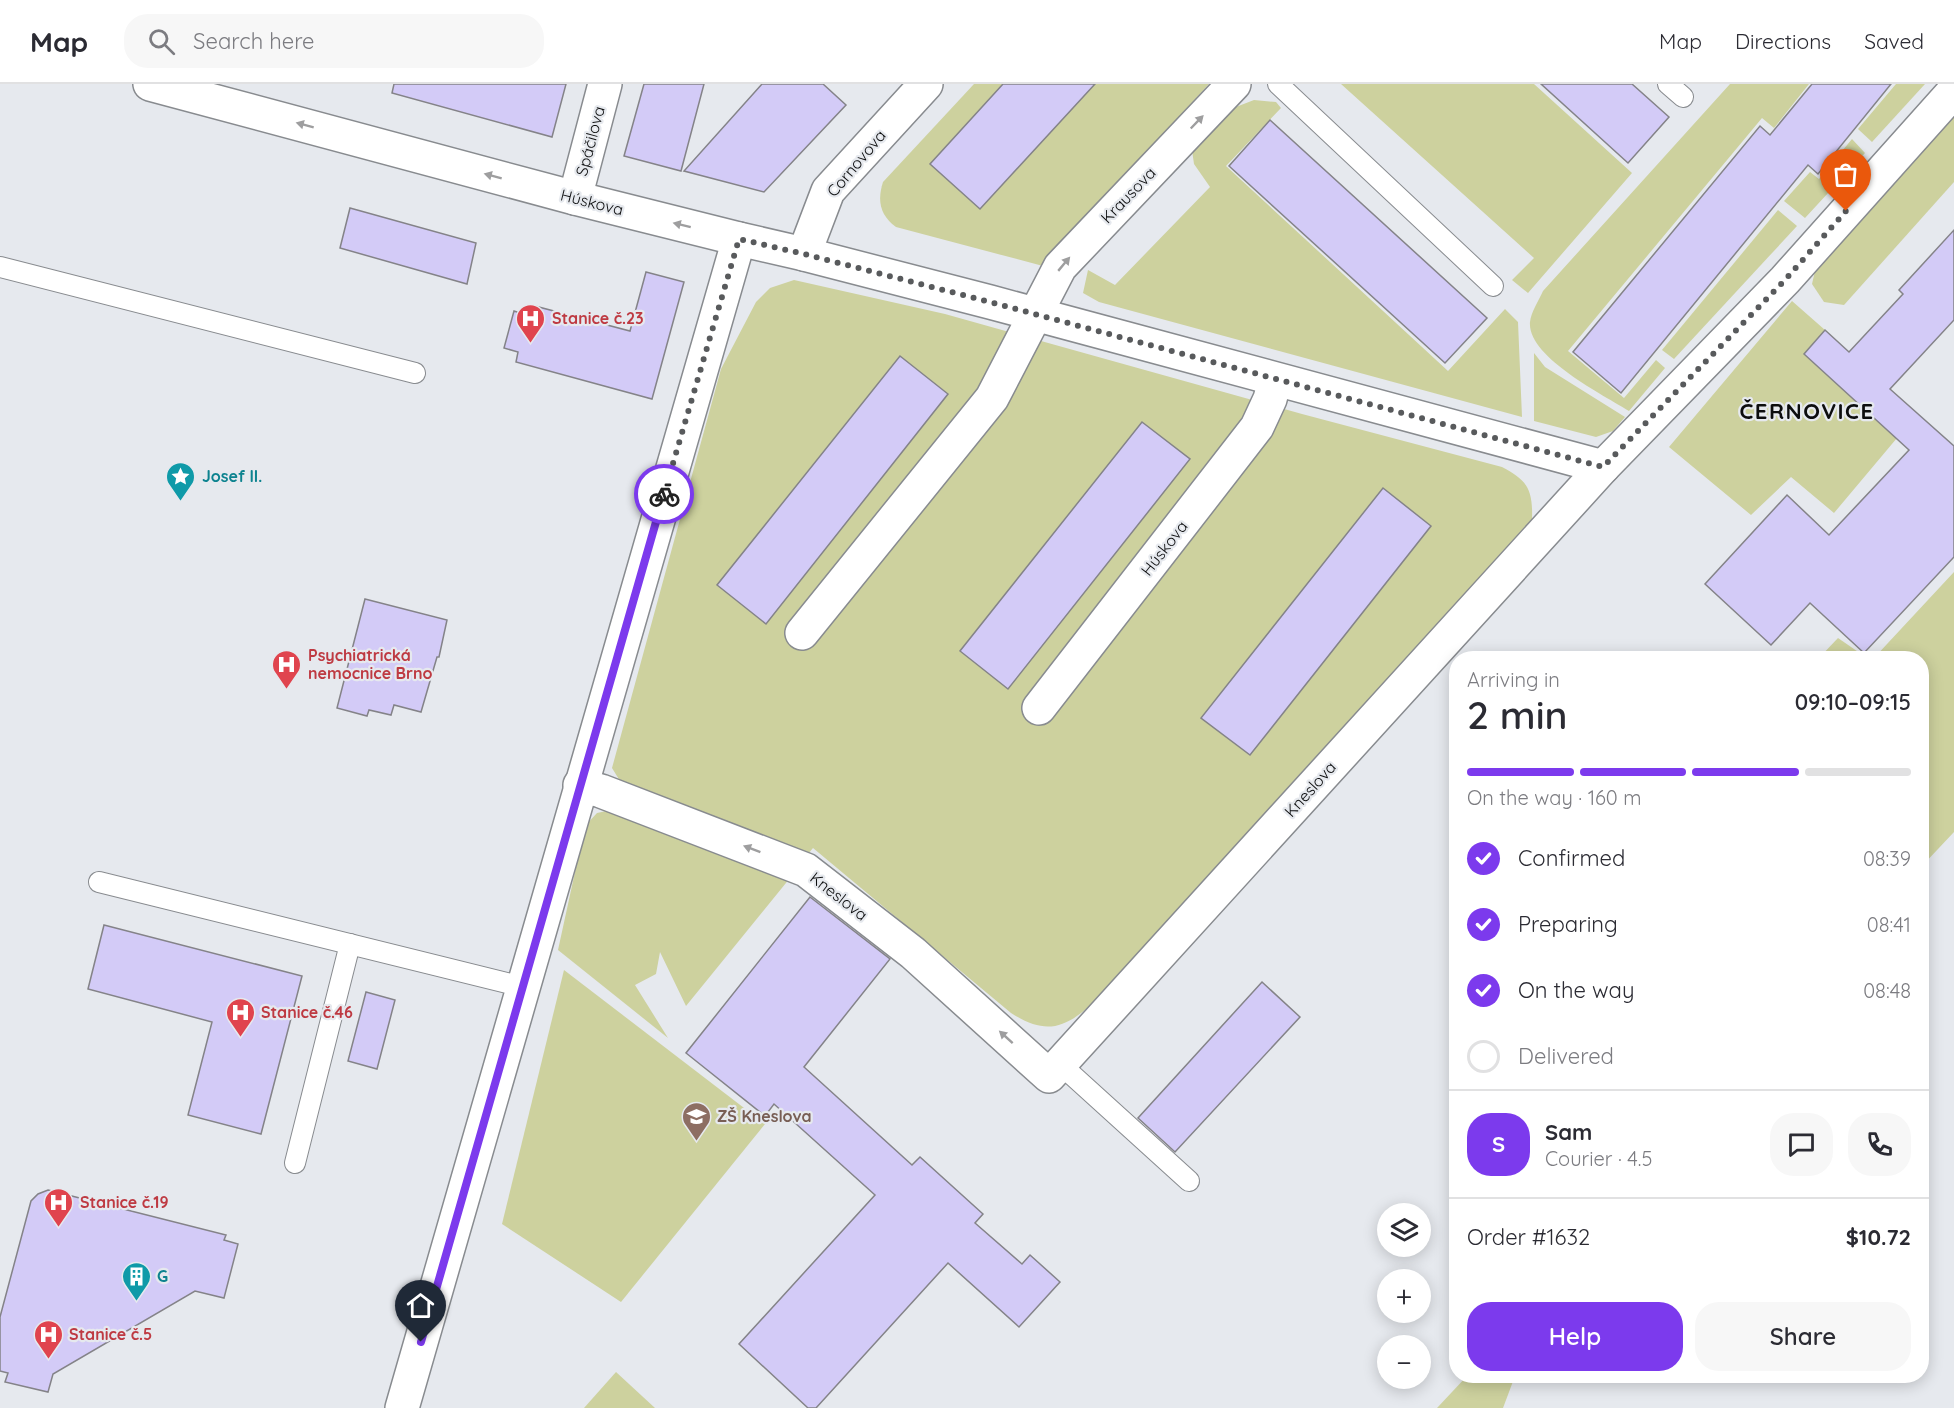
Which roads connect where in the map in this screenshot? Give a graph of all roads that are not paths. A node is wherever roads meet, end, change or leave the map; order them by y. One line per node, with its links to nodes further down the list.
1 (150, 84): 7 (street, Húskova, one-way to 1)
2 (605, 84): 7 (street, Spáčilova)
3 (926, 84): 9 (street, Cornovova)
4 (1234, 84): 12 (street, Krausova, one-way to 4)
5 (1278, 84): 11 (lane)
6 (1954, 91): 15 (street, Kneslova)
7 (575, 198): 8 (street, Húskova, one-way to 7)
8 (739, 239): 9 (street, Húskova); 18 (street)
9 (804, 254): 12 (street, Húskova)
10 (0, 267): 13 (lane)
11 (1493, 286)
12 (1035, 315): 14 (street, Húskova); 16 (street)
13 (415, 373)
14 (1275, 380): 15 (street, Húskova); 17 (street, Húskova)
15 (1603, 467): 22 (street, Kneslova)
16 (802, 633)
17 (1039, 708)
18 (580, 786): 21 (street); 22 (street, Kneslova, one-way to 18)
19 (99, 882): 20 (lane)
20 (350, 944): 21 (lane); 23 (lane)
21 (523, 987): 25 (street)
22 (1055, 1070): 24 (lane)
23 (295, 1163)
24 (1189, 1181)
25 (402, 1408)

